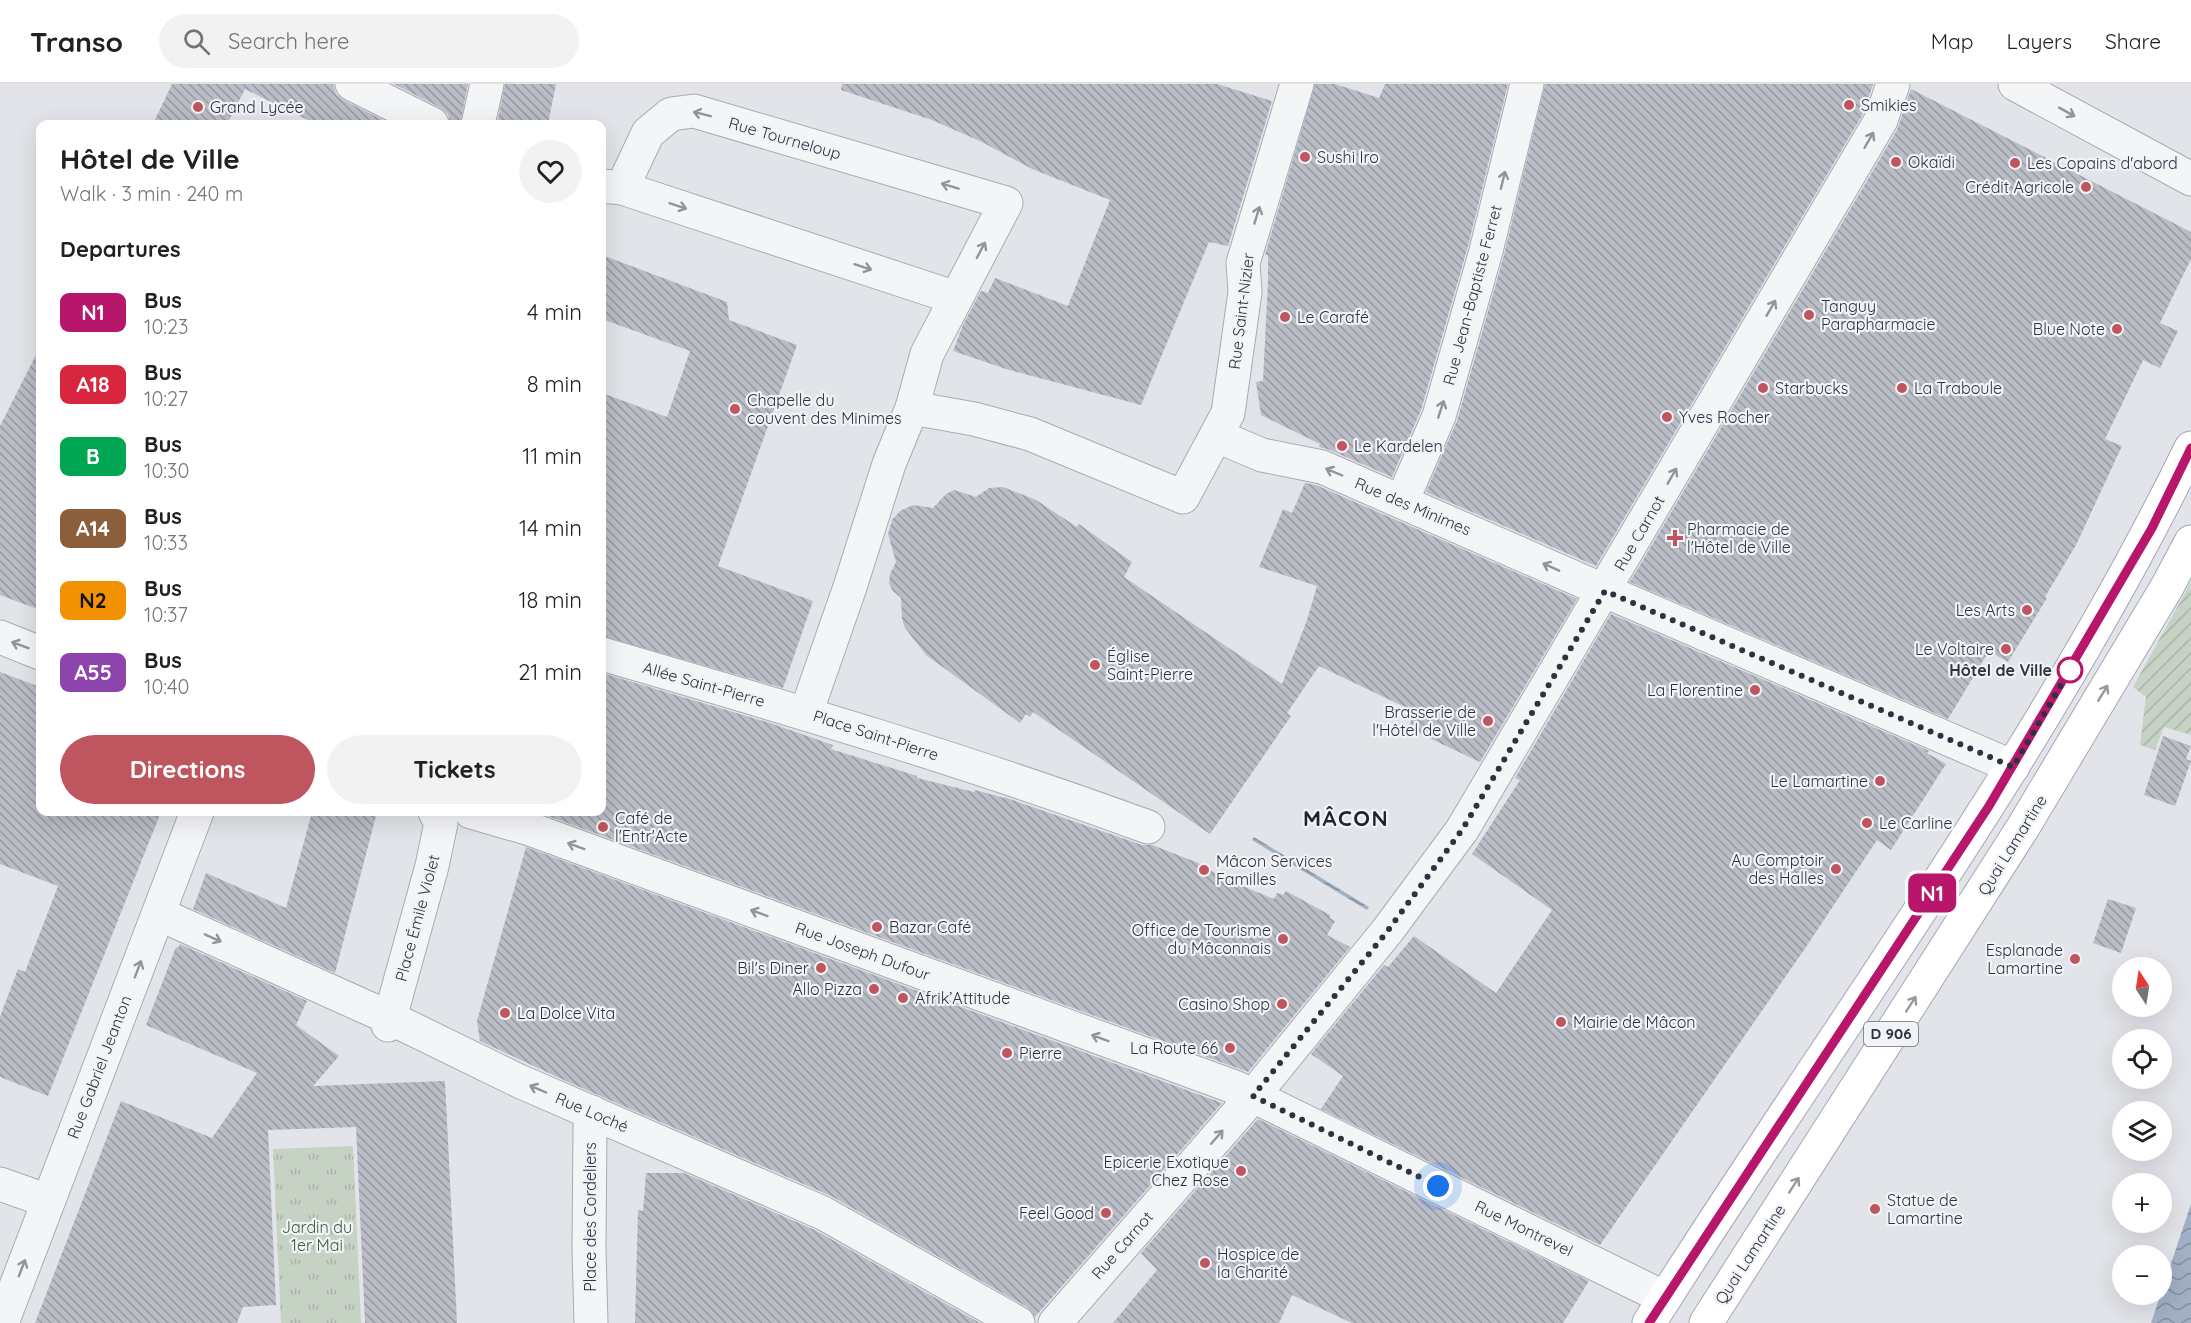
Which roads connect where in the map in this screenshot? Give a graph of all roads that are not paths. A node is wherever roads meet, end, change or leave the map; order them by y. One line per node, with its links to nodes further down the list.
1 (352, 84): 7 (street)
2 (487, 84): 8 (street)
3 (1527, 84): 15 (street, Rue Jean-Baptiste Ferret, one-way to 3)
4 (1893, 84): 17 (street, Rue Carnot, one-way to 4)
5 (2015, 84): 9 (street, one-way to 9)
6 (1289, 87): 13 (street, Rue Saint-Nizier, one-way to 6)
7 (424, 120)
8 (479, 120)
9 (2191, 179)
10 (612, 187): 11 (street, one-way to 11); 11 (street, Rue Tourneloup, one-way to 10)
11 (956, 298): 12 (street)
12 (912, 408): 13 (street, Rue Saint-Nizier); 21 (street, Place Saint-Pierre)
13 (1217, 436): 15 (street, Rue des Minimes, one-way to 13)
14 (2191, 448): 22 (main road, D 906)
15 (1402, 501): 17 (street, Rue des Minimes, one-way to 15)
16 (2191, 542): 38 (main road, Quai Lamartine / D 906, one-way to 16)
17 (1605, 591): 22 (street, Rue des Minimes); 29 (street, Rue Carnot)
18 (0, 637): 19 (street, one-way to 18)
19 (36, 651)
20 (606, 655): 21 (street, Allée Saint-Pierre)
21 (806, 713): 26 (street, Place Saint-Pierre)
22 (2013, 767): 33 (main road, D 906)
23 (196, 816): 27 (street, Rue Gabriel Jeanton)
24 (437, 816): 28 (street, Place Émile Violet)
25 (485, 816): 29 (street, Rue Joseph Dufour, one-way to 25)
26 (1148, 827)
27 (159, 914): 28 (street, Rue Loché, one-way to 28); 32 (street, Rue Gabriel Jeanton, one-way to 27)
28 (389, 1022): 30 (street, Rue Loché, one-way to 28)
29 (1253, 1096): 33 (street, Rue Montrevel); 37 (street, Rue Carnot, one-way to 29)
30 (592, 1112): 35 (street, Place des Cordeliers); 36 (street, Rue Loché)
31 (0, 1184): 32 (street)
32 (48, 1201): 34 (street, Rue Gabriel Jeanton, one-way to 32)
33 (1657, 1310)
34 (2, 1323)
35 (591, 1323)
36 (1018, 1323)
37 (1054, 1323)
38 (1706, 1323)

